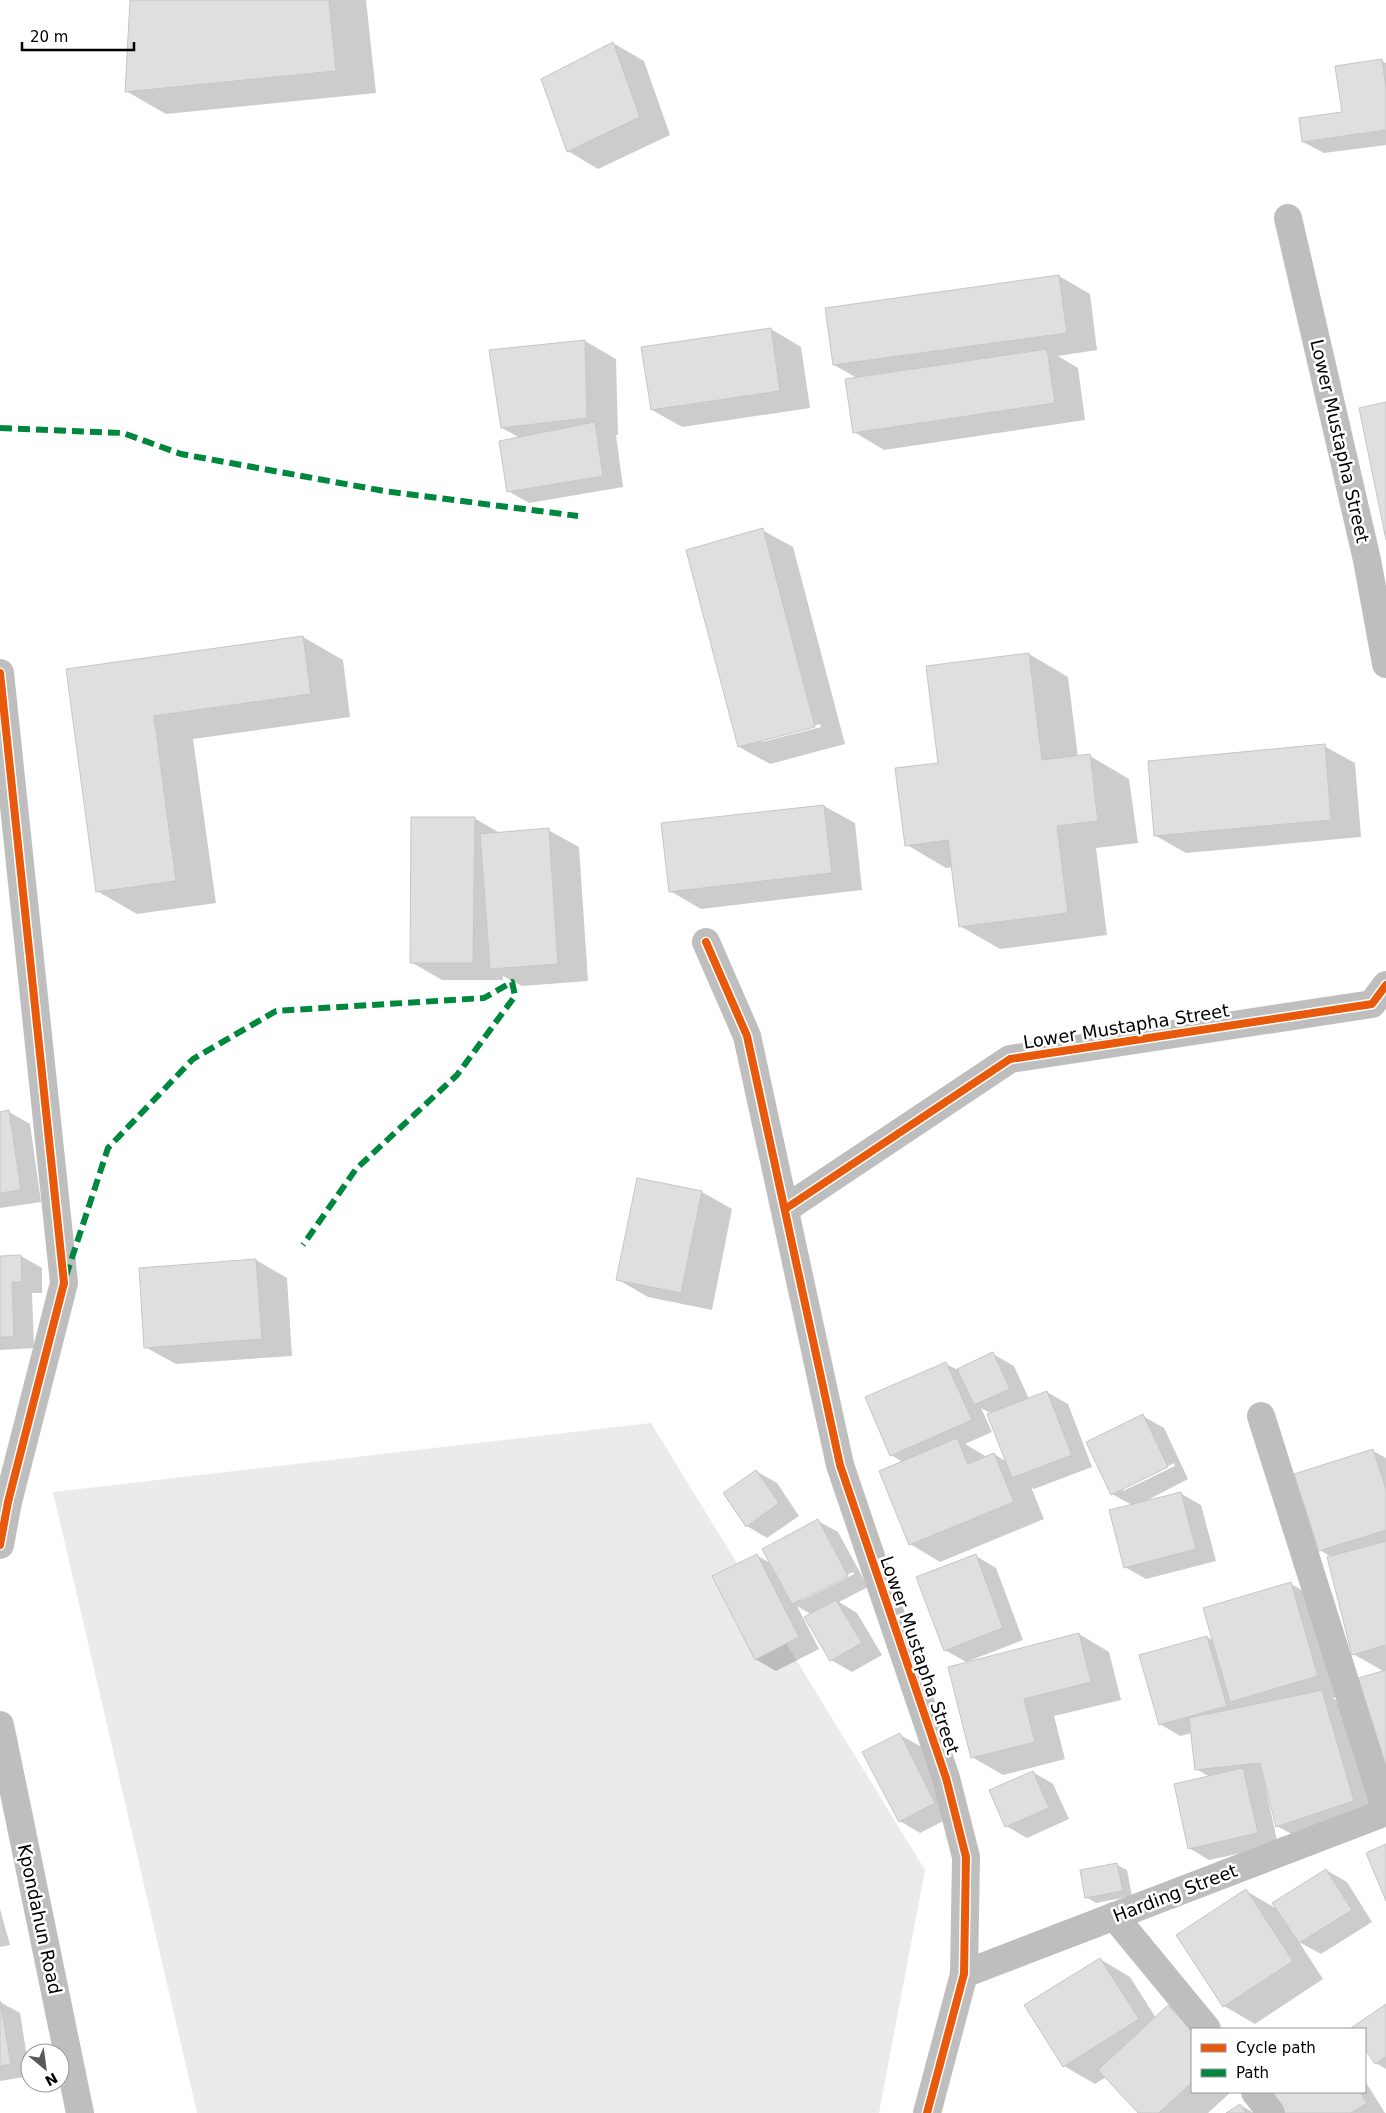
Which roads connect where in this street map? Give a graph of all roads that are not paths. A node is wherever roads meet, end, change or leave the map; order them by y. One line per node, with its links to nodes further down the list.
1 (1288, 218): 2 (street, Lower Mustapha Street)
2 (1386, 664)
3 (0, 673): 8 (street)
4 (706, 942): 6 (street, Lower Mustapha Street)
5 (1386, 985): 6 (street, Lower Mustapha Street)
6 (785, 1209): 12 (street, Lower Mustapha Street)
7 (1261, 1416): 10 (street)
8 (0, 1545)
9 (0, 1726): 15 (street, Kpondahun Road)
10 (1386, 1811): 11 (street, Harding Street)
11 (1114, 1916): 12 (street, Harding Street); 13 (street)
12 (964, 1974): 16 (street, Lower Mustapha Street)
13 (1206, 2028)
14 (1256, 2093): 17 (street)
15 (80, 2113)
16 (927, 2113)
17 (1271, 2113)

